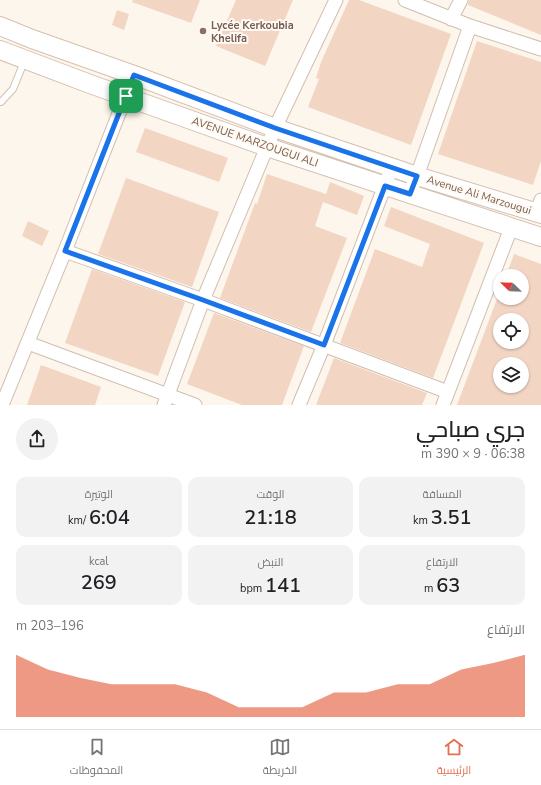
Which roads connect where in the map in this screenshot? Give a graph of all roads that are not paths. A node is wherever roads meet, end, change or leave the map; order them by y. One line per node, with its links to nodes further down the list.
1 (336, 0): 13 (street)
2 (405, 0): 4 (street)
3 (461, 0): 4 (street)
4 (451, 18): 6 (street)
5 (0, 26): 10 (main road, Avenue Ali Marzougui)
6 (470, 26): 7 (street); 16 (street)
7 (541, 49)
8 (0, 50): 9 (main road, AVENUE MARZOUGUI ALI)
9 (24, 60): 11 (main road, AVENUE MARZOUGUI ALI); 12 (lane)
10 (134, 75): 11 (street); 13 (main road, Avenue Ali Marzougui)
11 (126, 96): 14 (main road, AVENUE MARZOUGUI ALI); 22 (street)
12 (0, 102)
13 (275, 128): 14 (street); 15 (main road, Avenue Ali Marzougui)
14 (267, 147): 17 (main road, AVENUE MARZOUGUI ALI); 23 (street)
15 (392, 167): 16 (main road, Avenue Ali Marzougui); 17 (street)
16 (417, 176): 18 (street); 19 (main road, Avenue Ali Marzougui)
17 (385, 186): 18 (main road, AVENUE MARZOUGUI ALI); 25 (street)
18 (410, 194): 20 (main road, AVENUE MARZOUGUI ALI)
19 (539, 209)
20 (512, 228): 21 (main road, Avenue Ali Marzougui); 26 (street)
21 (541, 238)
22 (65, 251): 23 (street); 24 (street)
23 (203, 300): 25 (street); 27 (street)
24 (28, 343): 27 (street); 28 (street)
25 (324, 345): 26 (street); 30 (street)
26 (448, 392): 31 (street)
27 (166, 400): 29 (street)
28 (2, 405)
29 (195, 405)
30 (299, 405)
31 (443, 405)

